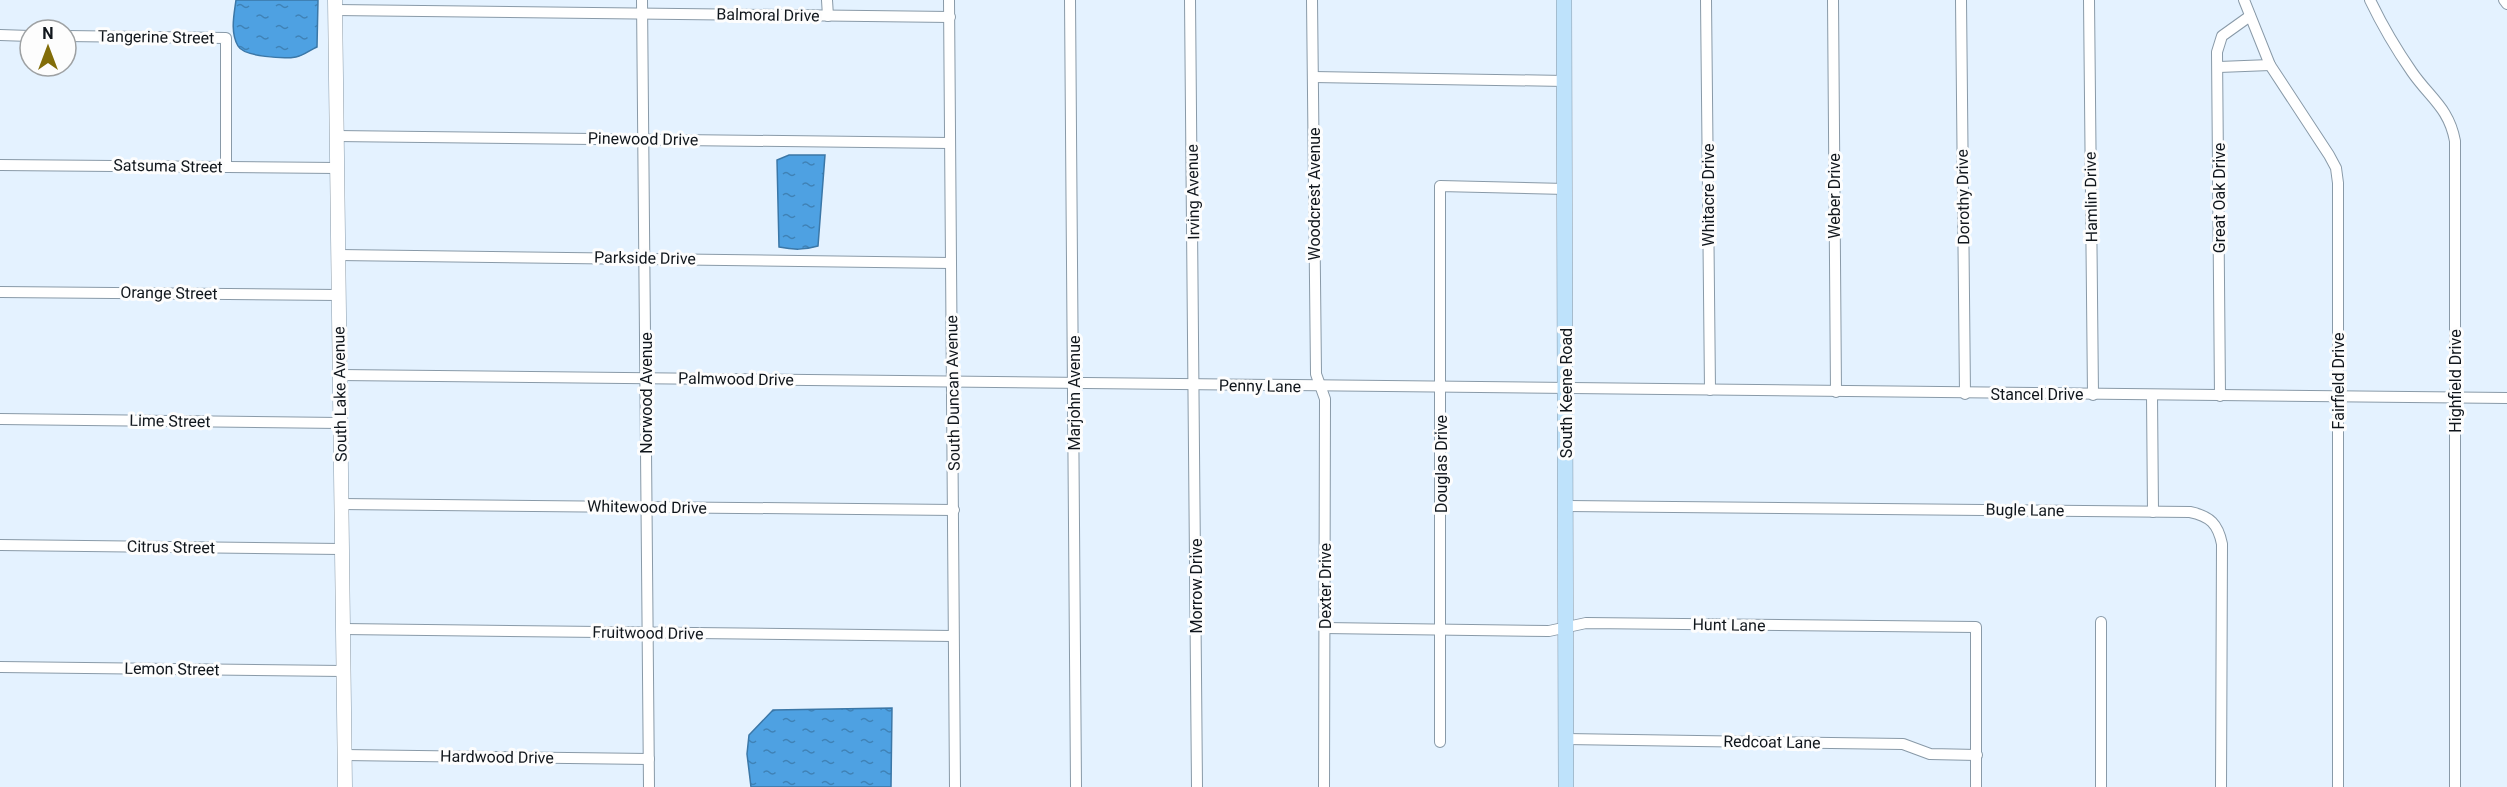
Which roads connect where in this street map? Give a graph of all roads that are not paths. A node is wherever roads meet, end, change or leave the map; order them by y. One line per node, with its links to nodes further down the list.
1 (642, 0): 17 (street, Norwood Avenue)
2 (828, 0): 18 (street)
3 (949, 0): 20 (street, South Duncan Avenue)
4 (1070, 0): 43 (street, Marjohn Avenue)
5 (1190, 0): 44 (street, Irving Avenue)
6 (1312, 0): 26 (street, Woodcrest Avenue)
7 (1564, 0): 27 (main road, South Keene Road)
8 (1706, 0): 48 (street, Whitacre Drive)
9 (1833, 0): 49 (street, Weber Drive)
10 (1960, 0): 50 (street, Dorothy Drive)
11 (2089, 0): 51 (street, Hamlin Drive)
12 (2244, 0): 19 (street, Fairfield Drive)
13 (2370, 0): 55 (street, Highfield Drive)
14 (2504, 0): 15 (street)
15 (2507, 4)
16 (335, 5): 17 (street, Balmoral Drive); 28 (street, South Lake Avenue)
17 (642, 14): 18 (street, Balmoral Drive); 29 (street, Norwood Avenue)
18 (828, 16): 20 (street, Balmoral Drive)
19 (2250, 16): 24 (street, Fairfield Drive); 25 (street, Great Oak Drive)
20 (950, 17): 30 (street, South Duncan Avenue)
21 (0, 35): 22 (street)
22 (18, 36)
23 (78, 36): 32 (street, Tangerine Street)
24 (2270, 65): 25 (street); 54 (street, Fairfield Drive)
25 (2218, 67): 53 (street, Great Oak Drive)
26 (1313, 77): 27 (street); 45 (street, Woodcrest Avenue)
27 (1564, 81): 34 (main road, South Keene Road)
28 (336, 136): 29 (street, Pinewood Drive); 33 (street, South Lake Avenue)
29 (644, 139): 30 (street, Pinewood Drive); 36 (street, Norwood Avenue)
30 (950, 143): 37 (street, South Duncan Avenue)
31 (0, 165): 32 (street, Satsuma Street)
32 (226, 167): 33 (street, Satsuma Street)
33 (337, 168): 35 (street, South Lake Avenue)
34 (1566, 189): 46 (street, Douglas Drive); 47 (main road, South Keene Road)
35 (339, 255): 36 (street, Parkside Drive); 39 (street, South Lake Avenue)
36 (645, 258): 37 (street, Parkside Drive); 41 (street, Norwood Avenue)
37 (951, 263): 42 (street, South Duncan Avenue)
38 (0, 291): 39 (street, Orange Street)
39 (339, 295): 40 (street, South Lake Avenue)
40 (340, 375): 41 (street, Palmwood Drive); 58 (street, South Lake Avenue)
41 (646, 378): 42 (street, Palmwood Drive); 61 (street, Norwood Avenue)
42 (953, 382): 43 (street, Penny Lane); 62 (street, South Duncan Avenue)
43 (1074, 383): 44 (street, Penny Lane); 83 (street, Marjohn Avenue)
44 (1195, 385): 45 (street, Penny Lane); 84 (street, Morrow Drive)
45 (1320, 387): 46 (street, Penny Lane); 68 (street, Dexter Drive)
46 (1441, 387): 47 (street, Penny Lane); 70 (street, Douglas Drive)
47 (1567, 389): 48 (street, Stancel Drive); 60 (main road, South Keene Road)
48 (1710, 390): 49 (street, Stancel Drive)
49 (1836, 392): 50 (street, Stancel Drive)
50 (1965, 394): 51 (street, Stancel Drive)
51 (2092, 395): 52 (street, Stancel Drive)
52 (2152, 395): 53 (street, Stancel Drive); 63 (street)
53 (2220, 396): 54 (street, Stancel Drive)
54 (2338, 396): 55 (street, Stancel Drive); 90 (street, Fairfield Drive)
55 (2455, 398): 56 (street, Stancel Drive); 91 (street, Highfield Drive)
56 (2507, 398)
57 (0, 419): 58 (street, Lime Street)
58 (340, 423): 59 (street, South Lake Avenue)
59 (341, 504): 61 (street, Whitewood Drive); 65 (street, South Lake Avenue)
60 (1567, 506): 63 (street, Bugle Lane); 67 (main road, South Keene Road)
61 (647, 507): 62 (street, Whitewood Drive); 71 (street, Norwood Avenue)
62 (954, 510): 72 (street, South Duncan Avenue)
63 (2153, 512): 89 (street, Bugle Lane)
64 (0, 545): 65 (street, Citrus Street)
65 (341, 549): 69 (street, South Lake Avenue)
66 (2101, 622): 88 (street)
67 (1566, 627): 70 (street, Hunt Lane); 75 (main road, South Keene Road); 78 (street, Hunt Lane)
68 (1324, 628): 70 (street, Hunt Lane); 85 (street, Dexter Drive)
69 (343, 629): 71 (street, Fruitwood Drive); 74 (street, South Lake Avenue)
70 (1441, 629): 76 (street, Douglas Drive)
71 (648, 633): 72 (street, Fruitwood Drive); 79 (street, Norwood Avenue)
72 (953, 636): 82 (street, South Duncan Avenue)
73 (0, 668): 74 (street, Lemon Street)
74 (344, 671): 77 (street, South Lake Avenue)
75 (1566, 740): 78 (street, Redcoat Lane); 86 (main road, South Keene Road)
76 (1440, 742)
77 (344, 755): 79 (street, Hardwood Drive); 80 (street, South Lake Avenue)
78 (1977, 755): 87 (street, Hunt Lane)
79 (649, 759): 81 (street, Norwood Avenue)
80 (345, 787)
81 (649, 787)
82 (954, 787)
83 (1076, 787)
84 (1197, 787)
85 (1324, 787)
86 (1566, 787)
87 (1976, 787)
88 (2101, 787)
89 (2222, 787)
90 (2338, 787)
91 (2455, 787)

